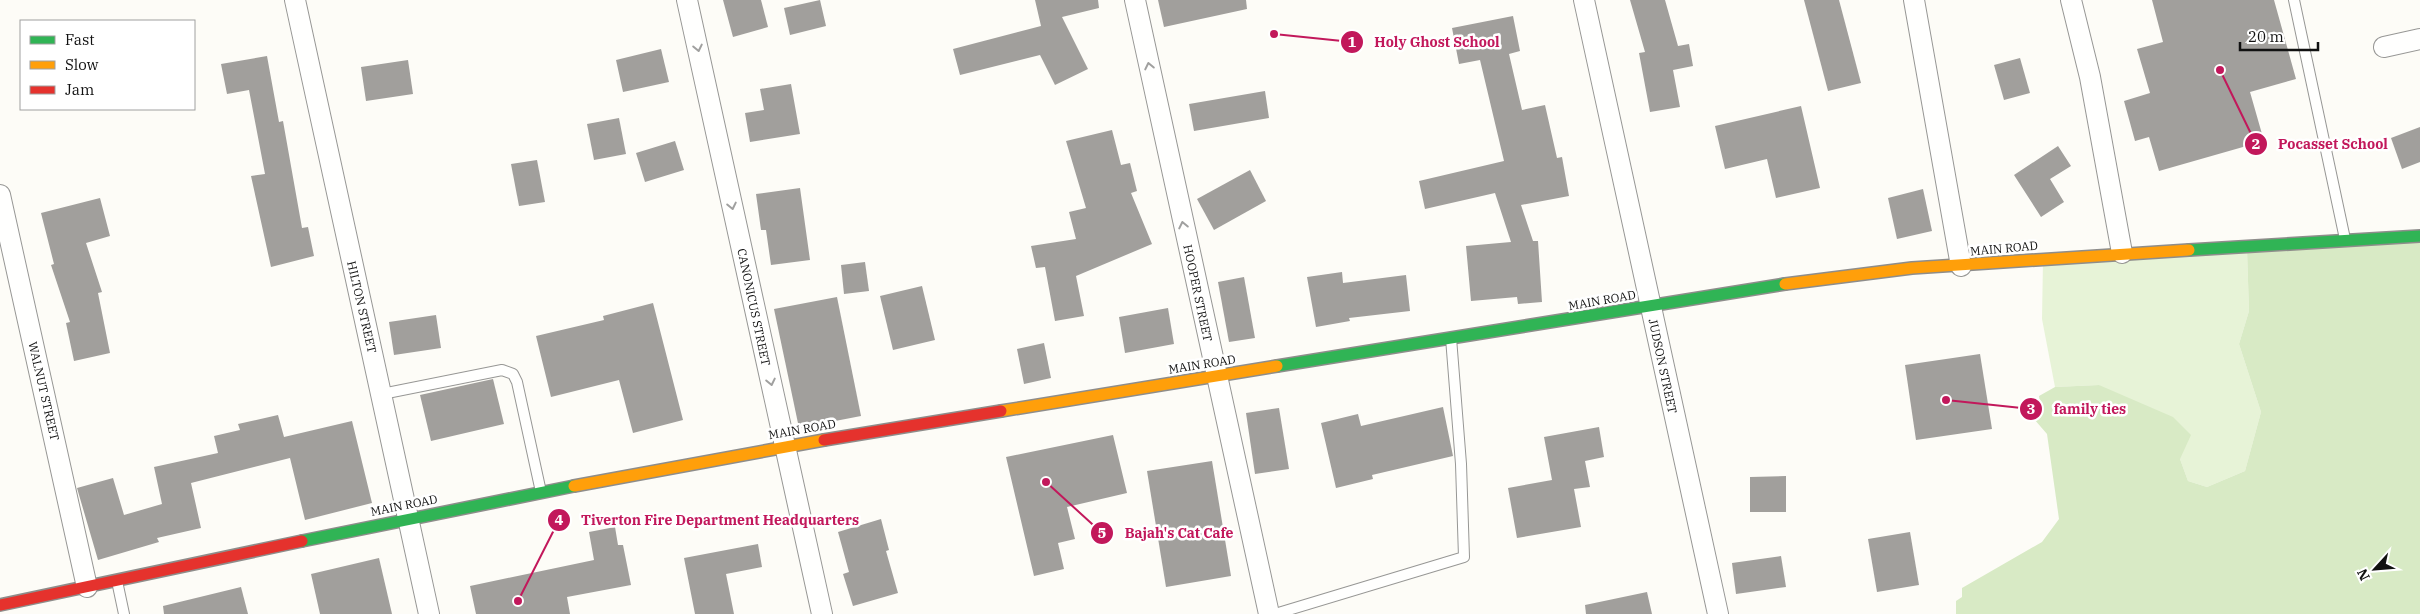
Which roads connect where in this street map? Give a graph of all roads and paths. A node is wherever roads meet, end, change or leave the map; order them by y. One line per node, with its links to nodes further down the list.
1 (295, 0): 18 (street, HILTON STREET)
2 (687, 0): 19 (street, CANONICUS STREET, one-way to 19)
3 (1135, 0): 17 (street, HOOPER STREET, one-way to 3)
4 (1584, 0): 15 (street, JUDSON STREET)
5 (1914, 0): 14 (street)
6 (2071, 0): 13 (street)
7 (2294, 0): 12 (lane)
8 (2420, 39): 9 (street)
9 (2384, 47)
10 (0, 197): 23 (street, WALNUT STREET)
11 (2420, 236): 12 (main road, MAIN ROAD)
12 (2345, 240): 13 (main road, MAIN ROAD)
13 (2122, 253): 14 (main road, MAIN ROAD)
14 (1961, 266): 15 (main road, MAIN ROAD)
15 (1649, 306): 16 (main road, MAIN ROAD); 31 (street, JUDSON STREET)
16 (1451, 338): 17 (main road, MAIN ROAD); 30 (lane)
17 (1216, 375): 19 (main road, MAIN ROAD); 29 (street, HOOPER STREET)
18 (382, 394): 20 (lane); 21 (street, HILTON STREET)
19 (784, 446): 20 (main road, MAIN ROAD); 28 (street, CANONICUS STREET)
20 (541, 493): 21 (main road, MAIN ROAD)
21 (408, 518): 22 (main road, MAIN ROAD); 27 (street, HILTON STREET)
22 (117, 581): 23 (main road, MAIN ROAD); 26 (lane)
23 (87, 587): 25 (main road, MAIN ROAD)
24 (0, 605): 25 (main road, MAIN ROAD)
25 (27, 606)
26 (124, 614)
27 (429, 614)
28 (822, 614)
29 (1269, 614)
30 (1275, 614)
31 (1718, 614)

